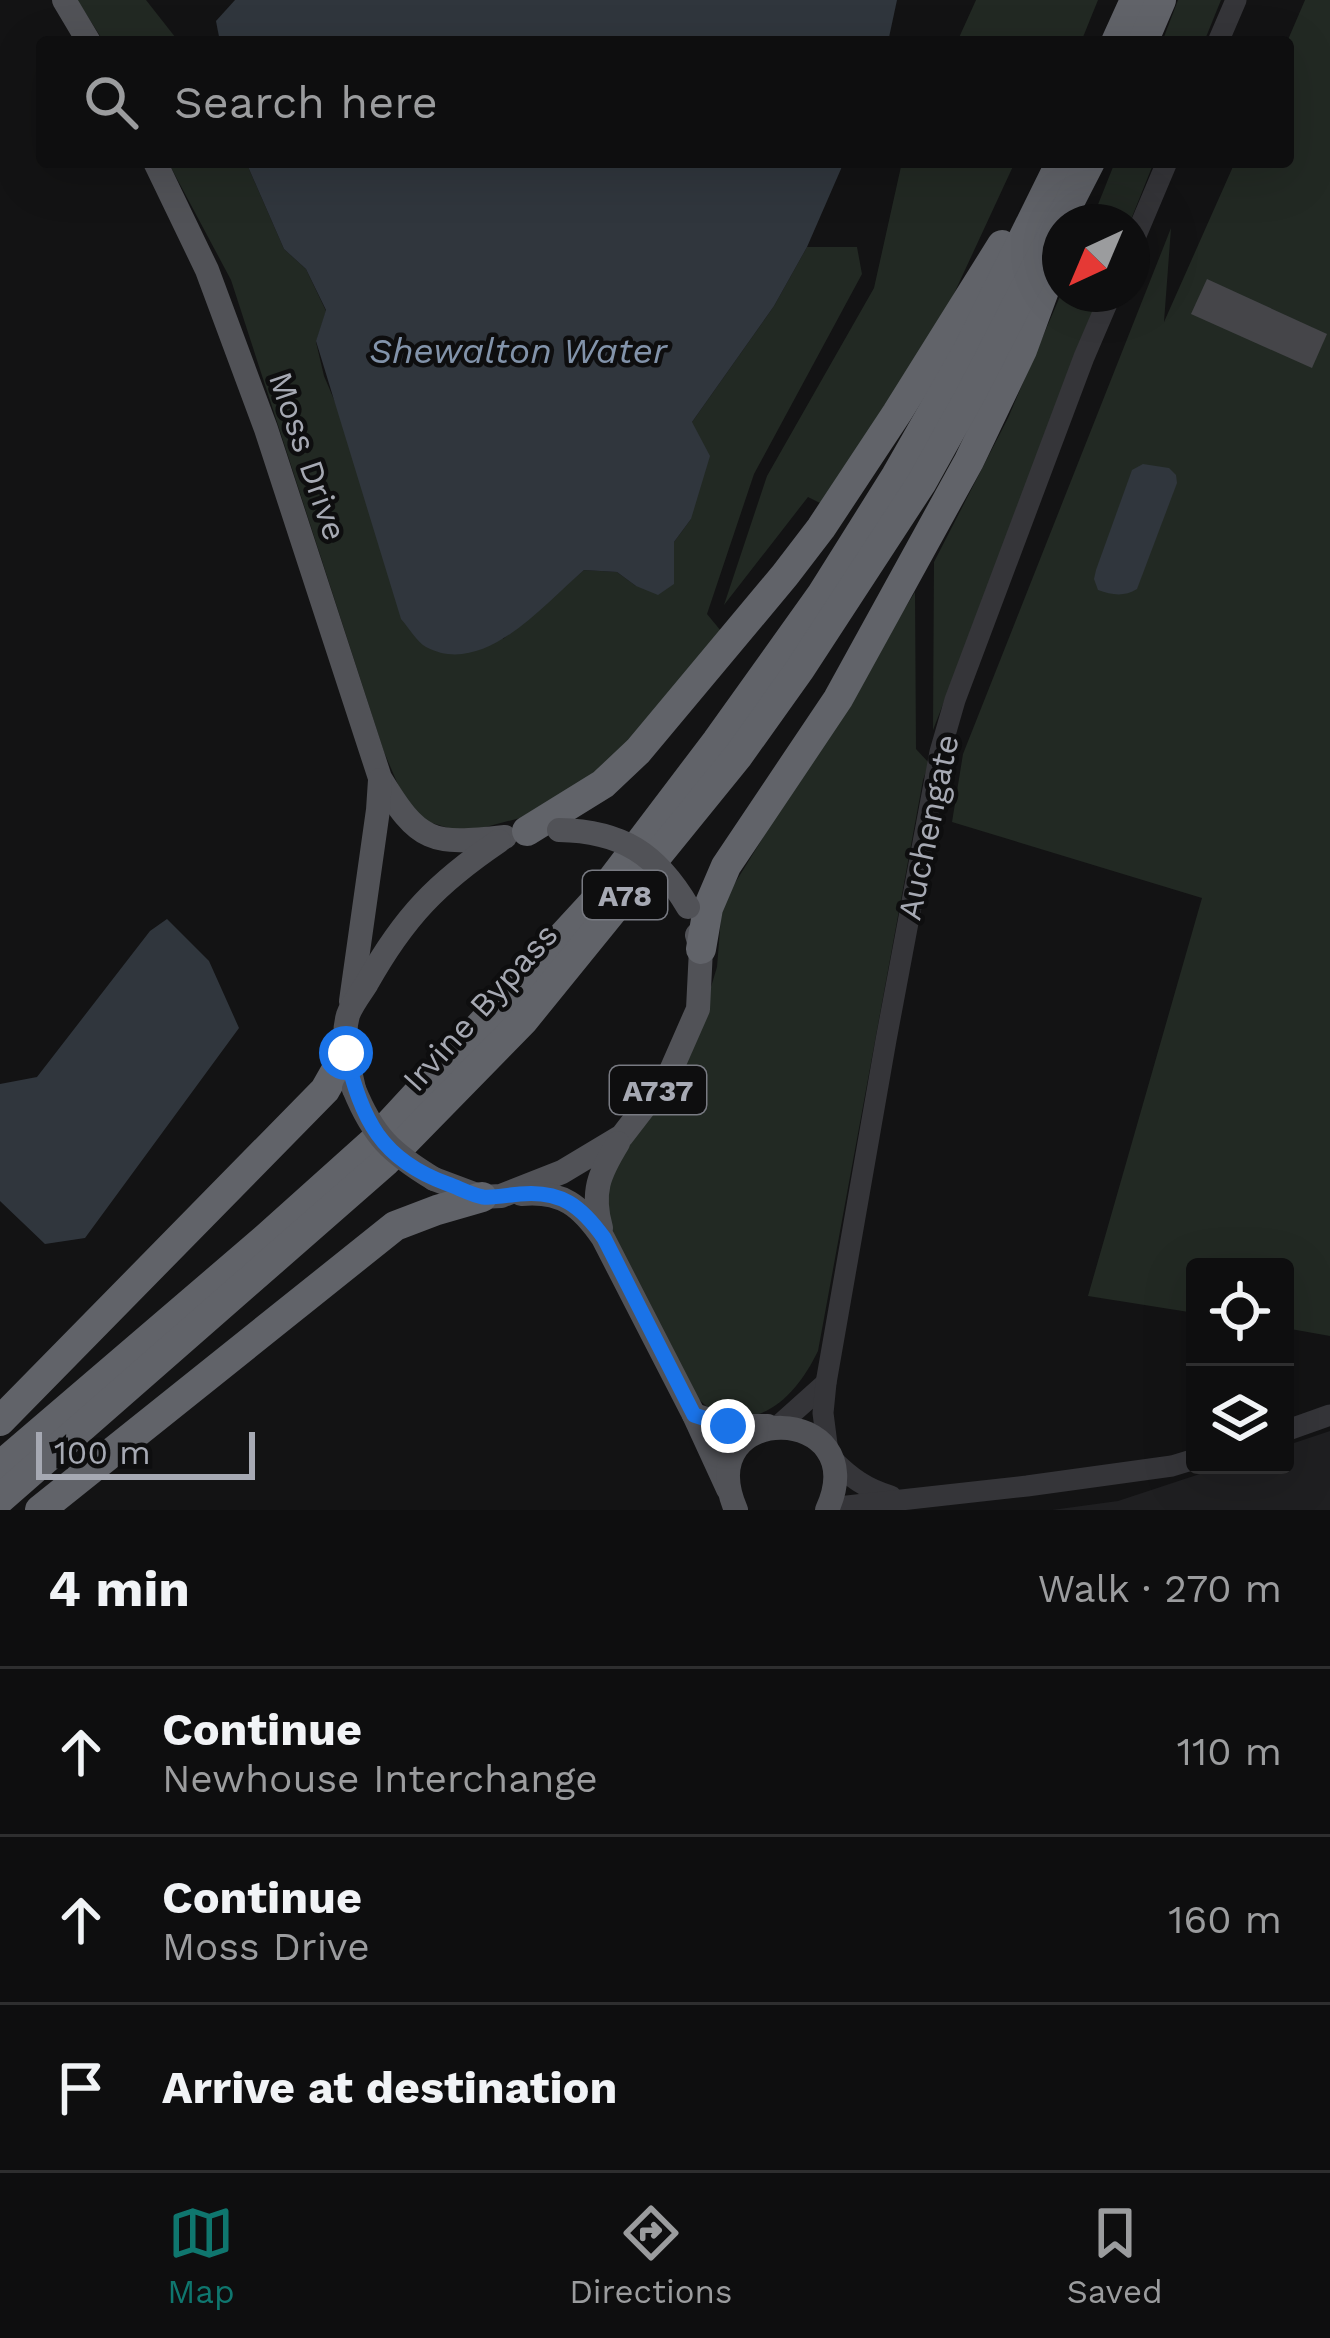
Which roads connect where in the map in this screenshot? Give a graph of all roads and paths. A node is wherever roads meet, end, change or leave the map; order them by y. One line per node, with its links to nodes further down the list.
1 (64, 0): 5 (main road)
2 (1161, 0): 4 (highway)
3 (1236, 0): 6 (street)
4 (1127, 30)
5 (85, 36)
6 (1221, 36)
7 (158, 168): 17 (main road, Moss Drive)
8 (1045, 168): 18 (highway)
9 (1058, 168): 33 (highway, Irvine Bypass / A78)
10 (1088, 168): 34 (highway, Irvine Bypass / A78)
11 (1089, 168): 13 (highway)
12 (1164, 168): 14 (street)
13 (1076, 204)
14 (1149, 204)
15 (1042, 296): 19 (highway)
16 (1103, 312): 25 (street, Auchengate)
17 (380, 778): 18 (main road, Moss Drive); 20 (main road, Moss Drive)
18 (516, 834): 19 (main road, A737, bridge); 20 (main road, A737)
19 (701, 949): 22 (main road, A737)
20 (349, 1015): 21 (main road, A737)
21 (346, 1053): 23 (main road, A737, bridge); 28 (highway)
22 (622, 1136): 23 (main road, A737); 24 (main road, A737)
23 (492, 1196): 24 (main road, A737); 38 (highway)
24 (604, 1238): 26 (main road, A737)
25 (826, 1383): 29 (street); 31 (street, Auchengate)
26 (694, 1415): 29 (main road); 35 (main road, A737)
27 (1330, 1415): 30 (street)
28 (0, 1420)
29 (776, 1426): 31 (main road); 35 (main road, A737)
30 (1294, 1428)
31 (830, 1455): 36 (street); 37 (main road)
32 (1186, 1462): 36 (street)
33 (0, 1466)
34 (0, 1499)
35 (732, 1499)
36 (902, 1499): 37 (street)
37 (828, 1509)
38 (40, 1510)

